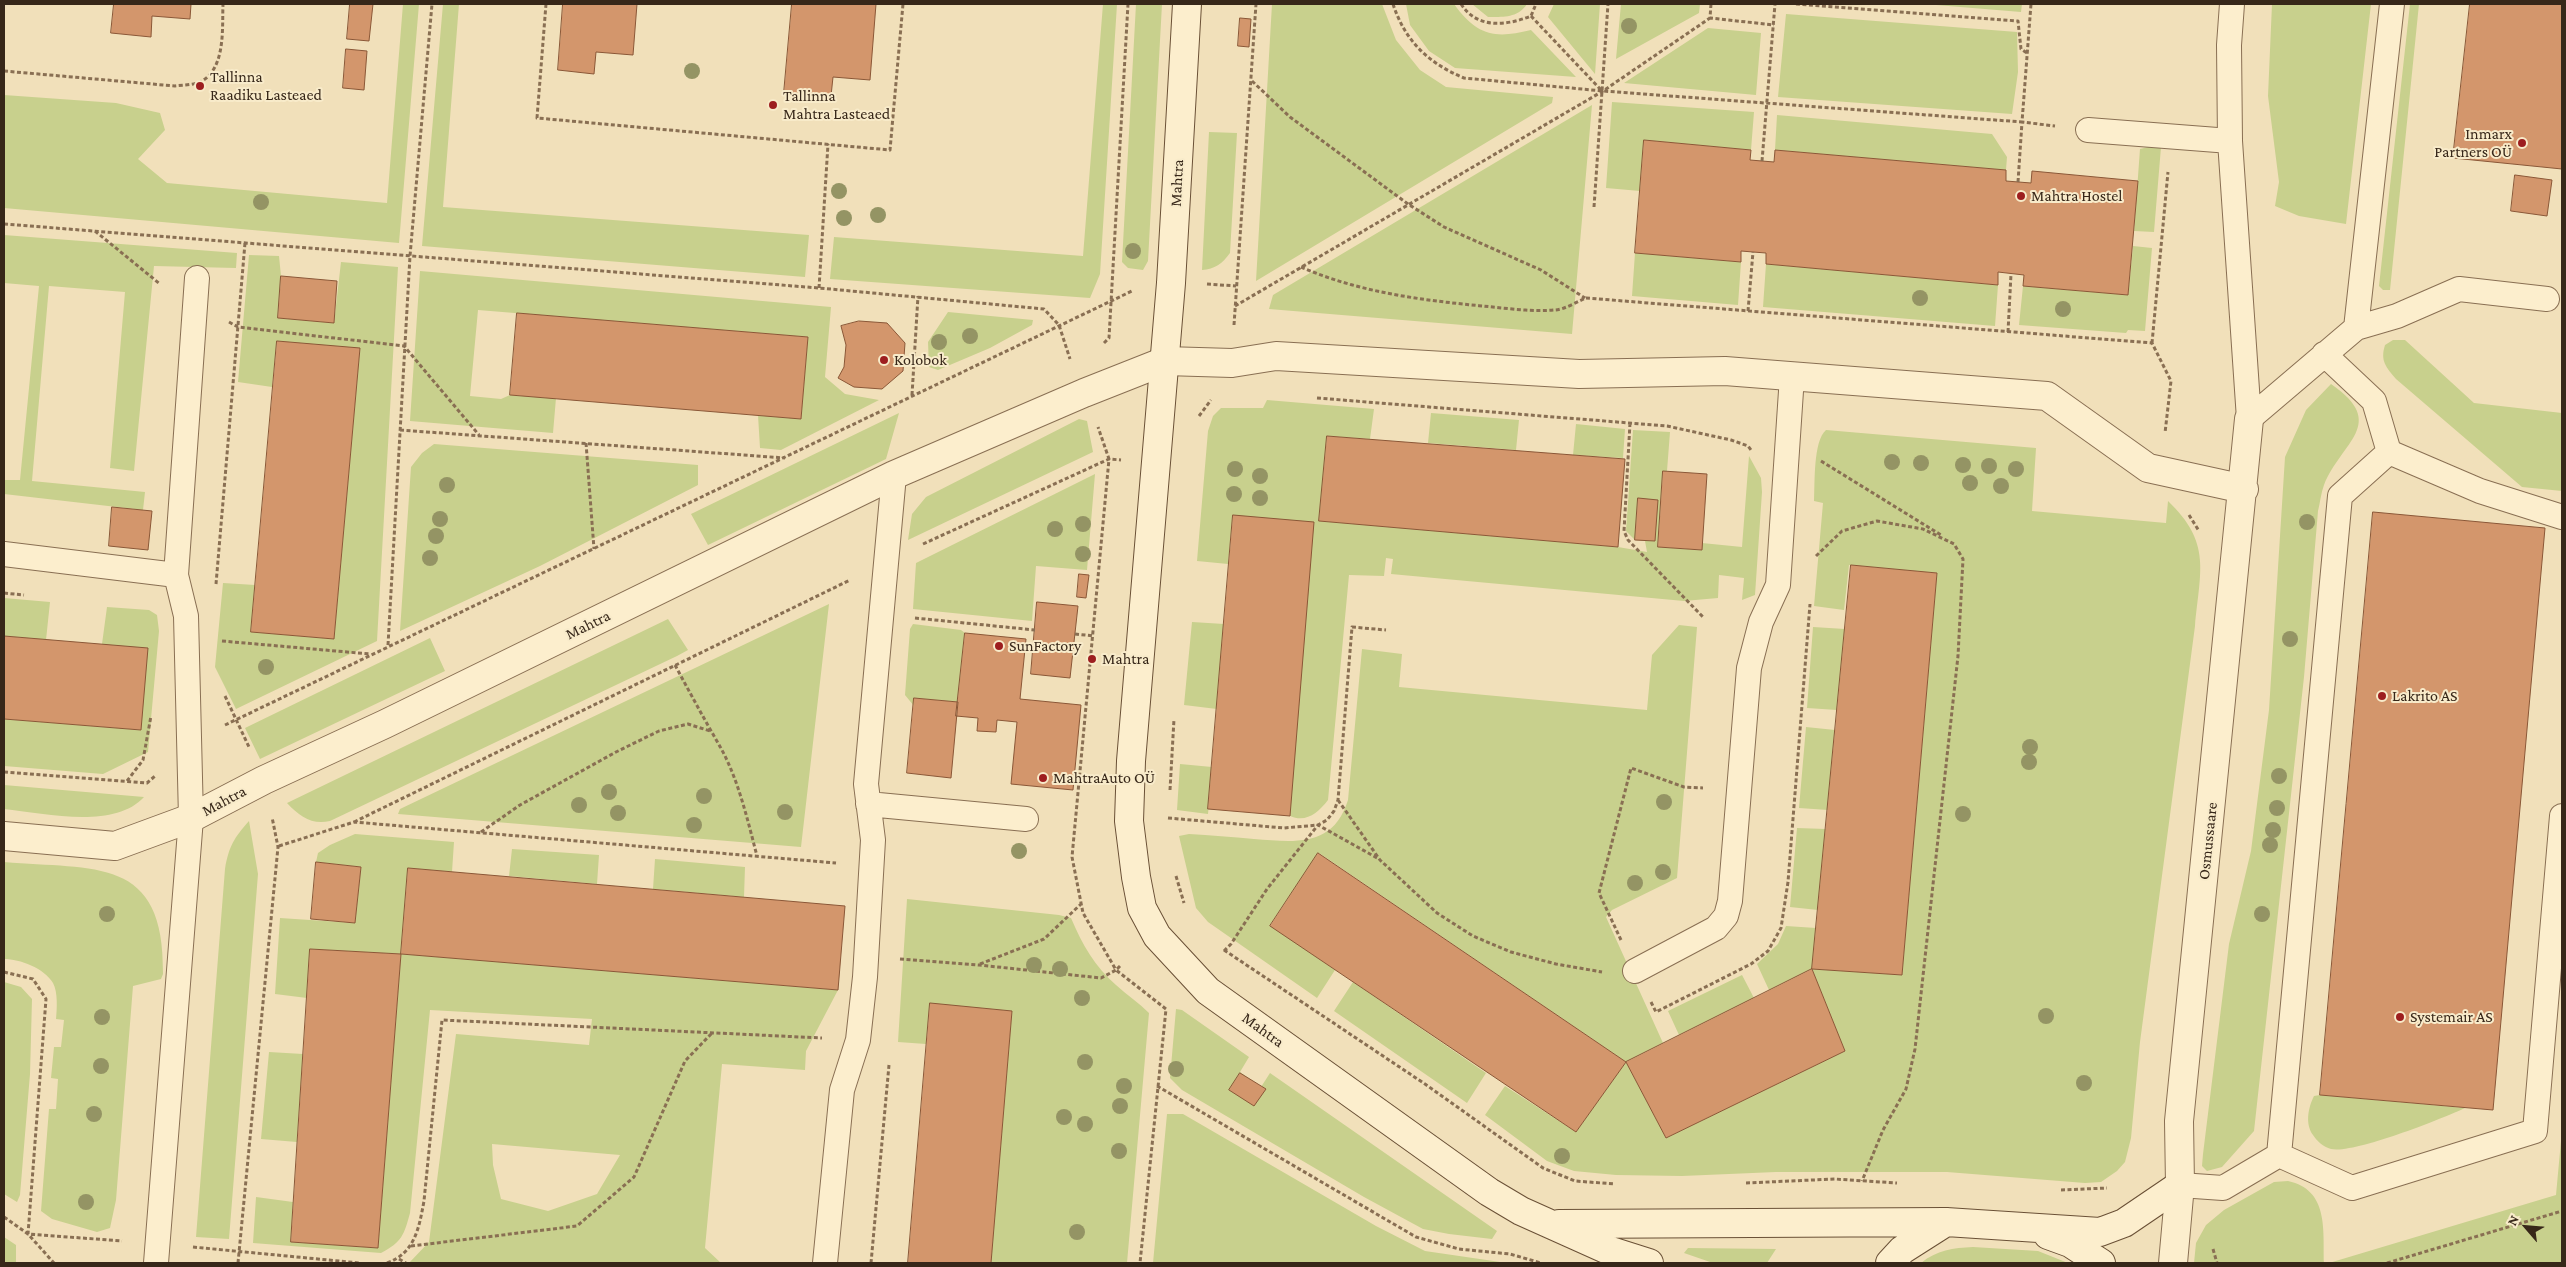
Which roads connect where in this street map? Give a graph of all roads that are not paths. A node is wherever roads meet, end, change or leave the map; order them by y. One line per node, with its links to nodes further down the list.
1 (1187, 4): 10 (street, Mahtra)
2 (2232, 4): 5 (lane)
3 (2392, 4): 8 (lane)
4 (2088, 130): 5 (lane)
5 (2230, 141): 12 (lane)
6 (197, 278): 18 (lane)
7 (2547, 299): 8 (lane)
8 (2356, 328): 9 (lane)
9 (2324, 354): 12 (lane); 13 (lane)
10 (1165, 361): 11 (street); 14 (street, Mahtra); 28 (street, Mahtra)
11 (1792, 376): 15 (street); 24 (lane)
12 (2250, 419): 15 (street, Osmussaare)
13 (2389, 452): 16 (lane); 25 (lane)
14 (894, 475): 19 (lane); 21 (street, Mahtra)
15 (2244, 489): 26 (street, Osmussaare)
16 (2562, 517)
17 (4, 554): 18 (lane)
18 (176, 575): 21 (lane)
19 (868, 804): 22 (lane); 32 (lane)
20 (2562, 816): 25 (lane)
21 (190, 818): 23 (street, Mahtra); 30 (lane)
22 (1026, 819)
23 (4, 836)
24 (1635, 971)
25 (2279, 1155): 26 (lane)
26 (2180, 1184): 29 (street); 36 (street, Osmussaare)
27 (1946, 1222): 28 (street); 29 (street); 34 (street)
28 (1550, 1224): 31 (street, Mahtra)
29 (2030, 1228): 35 (street)
30 (157, 1254)
31 (1602, 1257): 33 (street, Mahtra)
32 (825, 1263)
33 (1649, 1263)
34 (1890, 1263)
35 (2101, 1263)
36 (2173, 1263)

